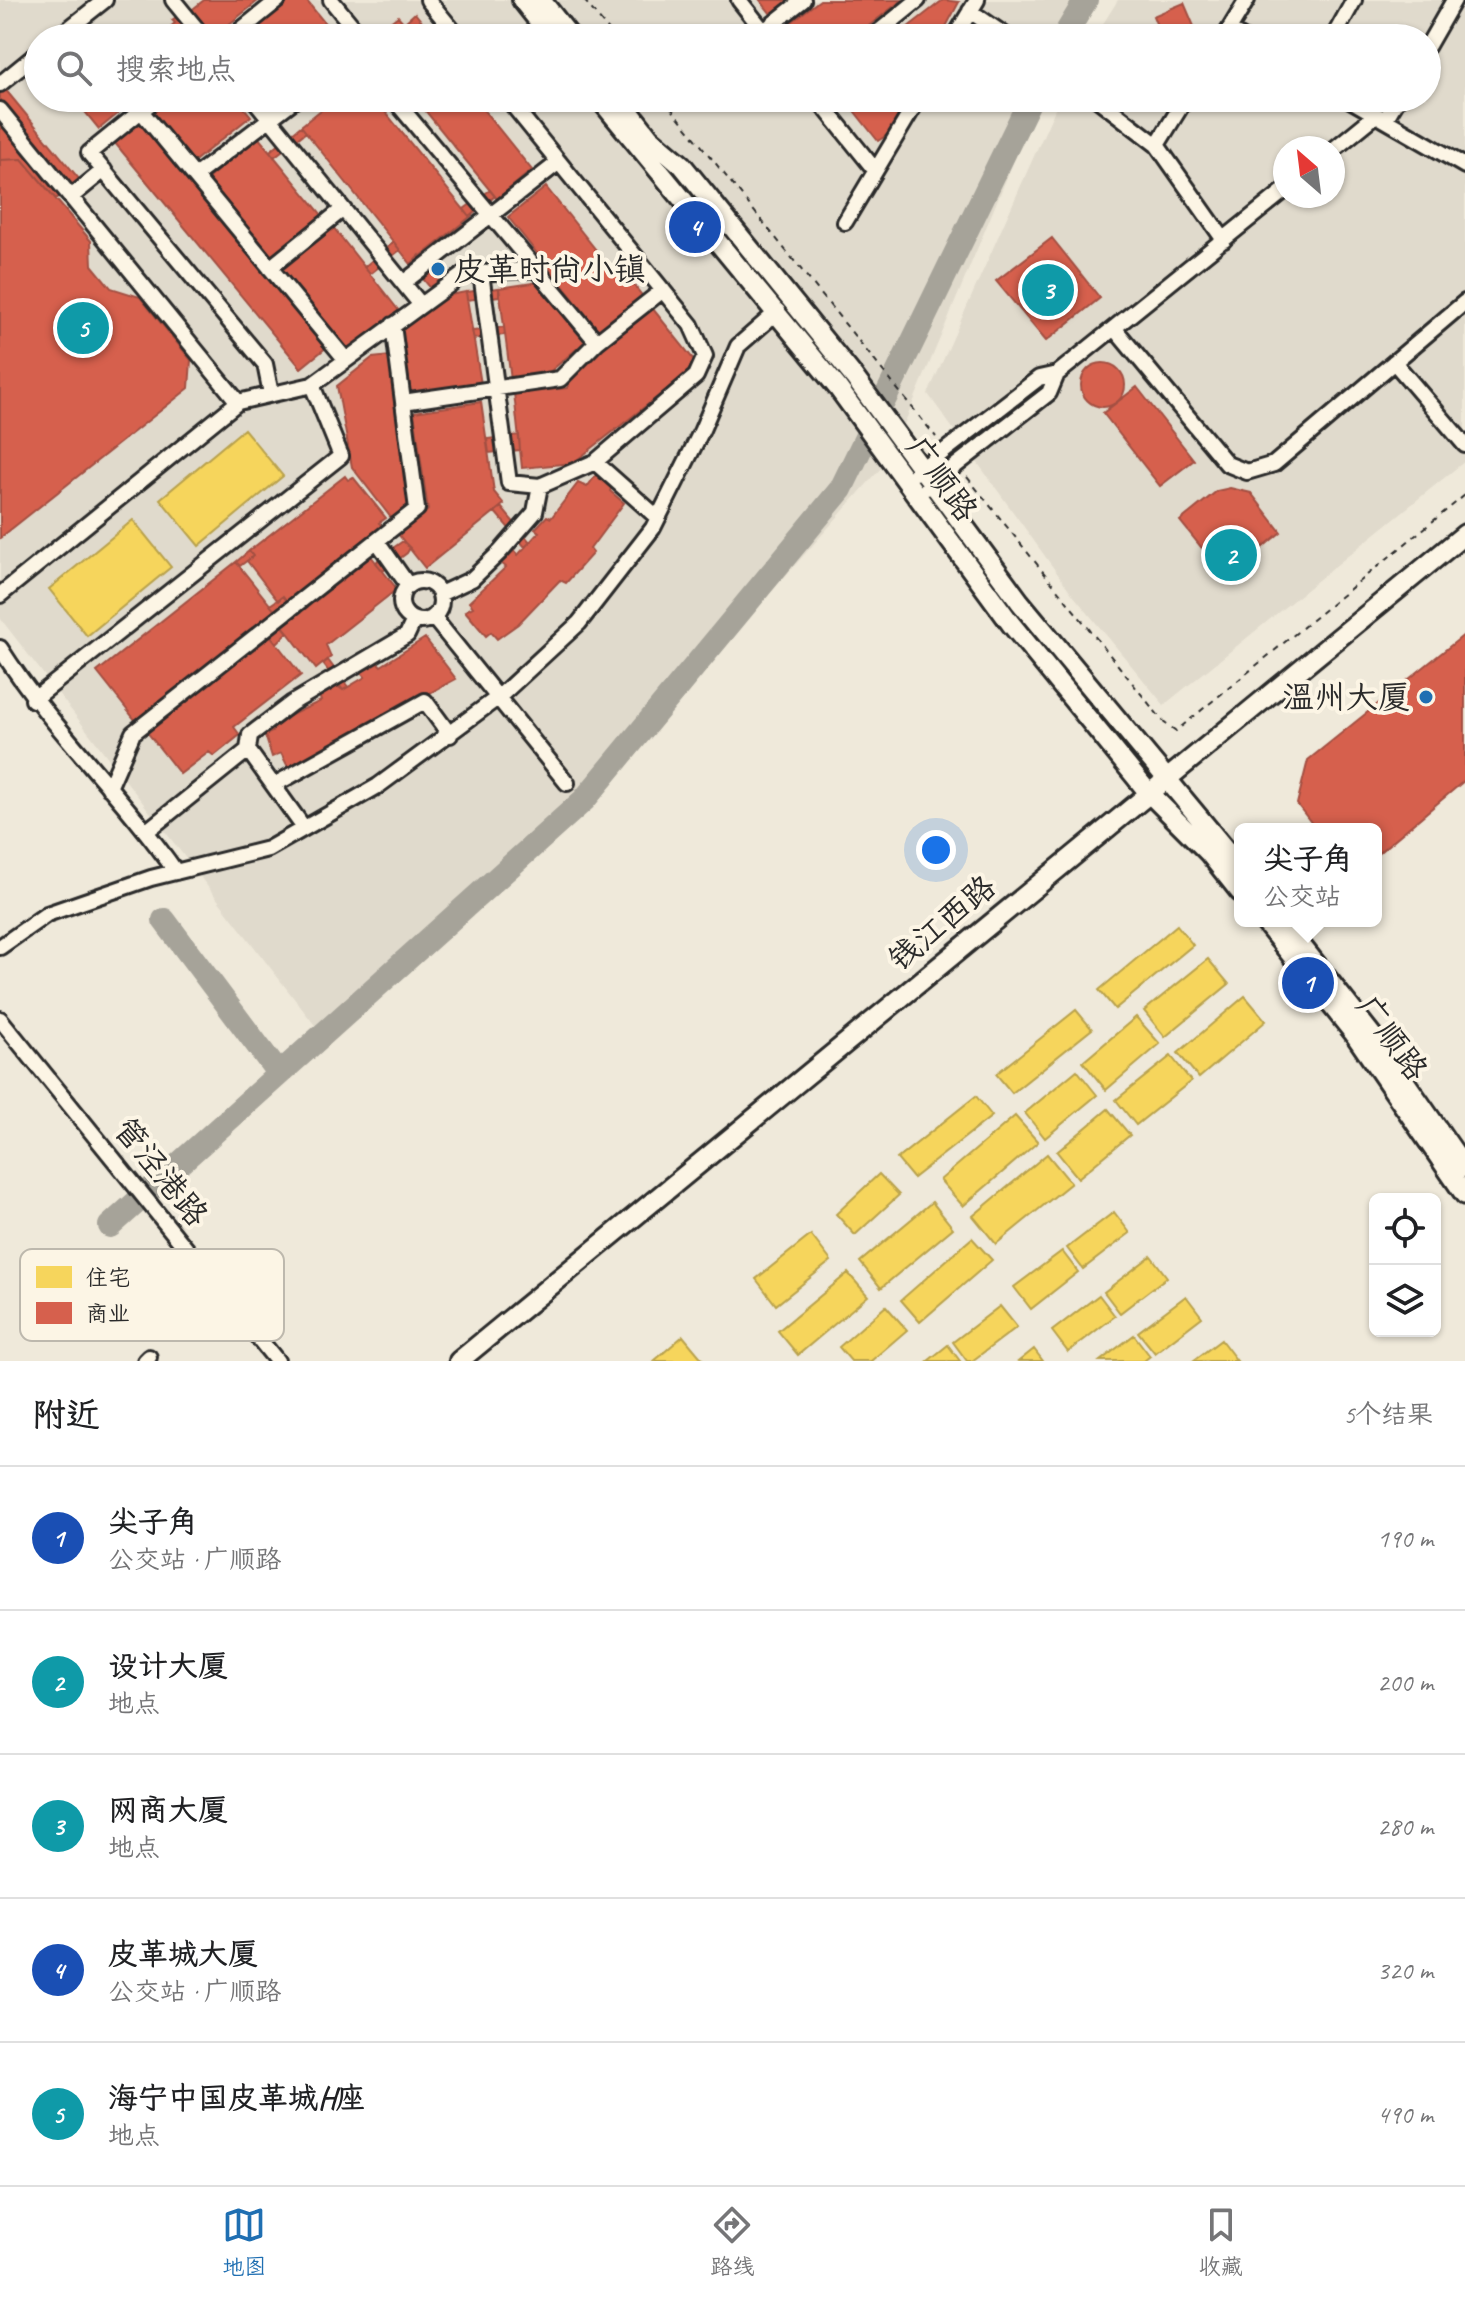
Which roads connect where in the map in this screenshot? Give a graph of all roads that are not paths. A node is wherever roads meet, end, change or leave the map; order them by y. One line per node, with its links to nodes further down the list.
1 (105, 0): 15 (street)
2 (278, 0): 17 (street)
3 (331, 0): 18 (street)
4 (428, 0): 19 (street)
5 (522, 0): 20 (main road)
6 (541, 0): 21 (main road)
7 (739, 0): 22 (street)
8 (803, 0): 23 (street)
9 (918, 0): 24 (street)
10 (1247, 0): 27 (street)
11 (1354, 0): 28 (street)
12 (1454, 0): 29 (street)
13 (175, 1): 16 (street)
14 (974, 6): 25 (street); 26 (street)
15 (75, 24)
16 (193, 24)
17 (248, 24)
18 (351, 24)
19 (448, 24)
20 (541, 24)
21 (560, 24)
22 (758, 24)
23 (778, 24)
24 (888, 24)
25 (963, 24)
26 (993, 24)
27 (1232, 24)
28 (1341, 24)
29 (1440, 24)
30 (24, 64): 31 (street)
31 (0, 84)
32 (0, 110): 56 (street)
33 (140, 112): 53 (street)
34 (142, 112): 55 (street)
35 (264, 112): 48 (street)
36 (279, 112): 48 (street)
37 (405, 112): 59 (street)
38 (518, 112): 51 (street)
39 (611, 112): 69 (main road, 广顺路)
40 (630, 112): 76 (main road, 广顺路)
41 (828, 112): 54 (street)
42 (910, 112): 54 (street)
43 (1114, 112): 50 (street)
44 (1177, 112): 50 (street)
45 (1371, 112): 47 (street)
46 (1385, 112): 47 (street)
47 (1380, 117): 49 (street); 52 (street)
48 (270, 119): 55 (street); 58 (street)
49 (1345, 142)
50 (1157, 145): 61 (street)
51 (559, 162): 59 (street); 66 (street)
52 (1465, 166)
53 (104, 170): 56 (street); 79 (street)
54 (875, 170): 60 (street)
55 (195, 176): 62 (street)
56 (71, 197): 80 (street)
57 (1273, 200): 61 (street)
58 (343, 209): 62 (street); 65 (street)
59 (492, 216): 63 (street); 65 (street)
60 (845, 222)
61 (1224, 240): 71 (street)
62 (270, 268): 73 (street)
63 (536, 269): 64 (street); 72 (street)
64 (481, 273): 68 (street); 78 (street)
65 (403, 283): 68 (street)
66 (663, 290): 72 (street); 83 (street)
67 (1465, 302): 74 (street)
68 (421, 305): 70 (street)
69 (778, 311): 76 (main road, 广顺路); 87 (street)
70 (393, 325): 73 (street); 81 (street)
71 (1114, 328): 74 (street); 75 (street)
72 (597, 342): 78 (street)
73 (346, 360): 77 (street)
74 (1394, 362): 82 (street)
75 (1057, 374): 84 (street); 84 (street)
76 (846, 382): 84 (main road, 广顺路); 86 (main road, 广顺路)
77 (312, 385): 79 (street); 97 (street)
78 (496, 389): 81 (street); 85 (street)
79 (271, 394): 80 (street)
80 (238, 402): 92 (street)
81 (403, 402): 89 (street)
82 (1465, 445)
83 (595, 462): 85 (street); 87 (street)
84 (928, 476): 86 (street); 100 (main road, 广顺路)
85 (540, 486): 91 (street)
86 (912, 488): 104 (main road, 广顺路)
87 (658, 518): 96 (street)
88 (1465, 534): 100 (main road, 钱江西路)
89 (377, 541): 90 (street); 103 (street)
90 (408, 585): 91 (street); 94 (street)
91 (440, 594): 93 (street)
92 (0, 595)
93 (433, 617): 94 (street); 96 (street)
94 (414, 620): 99 (street)
95 (0, 648): 97 (street)
96 (500, 696): 98 (street); 101 (street)
97 (33, 700): 103 (street)
98 (450, 735): 102 (street); 105 (street)
99 (248, 750): 102 (street); 106 (street)
100 (1168, 777): 104 (main road, 钱江西路); 107 (main road, 广顺路)
101 (567, 783)
102 (274, 785): 105 (street)
103 (109, 788): 106 (street)
104 (1148, 792): 109 (main road, 广顺路); 119 (main road, 钱江西路)
105 (304, 828): 108 (street)
106 (147, 831): 108 (street)
107 (1234, 860)
108 (176, 872): 112 (street)
109 (1234, 884)
110 (1269, 927): 115 (main road, 广顺路)
111 (1287, 927): 114 (main road, 广顺路)
112 (0, 947)
113 (0, 1019): 116 (street, 管泾港路)
114 (1465, 1168)
115 (1465, 1195)
116 (187, 1249)
117 (261, 1341): 118 (street, 管泾港路)
118 (277, 1361)
119 (459, 1361)

